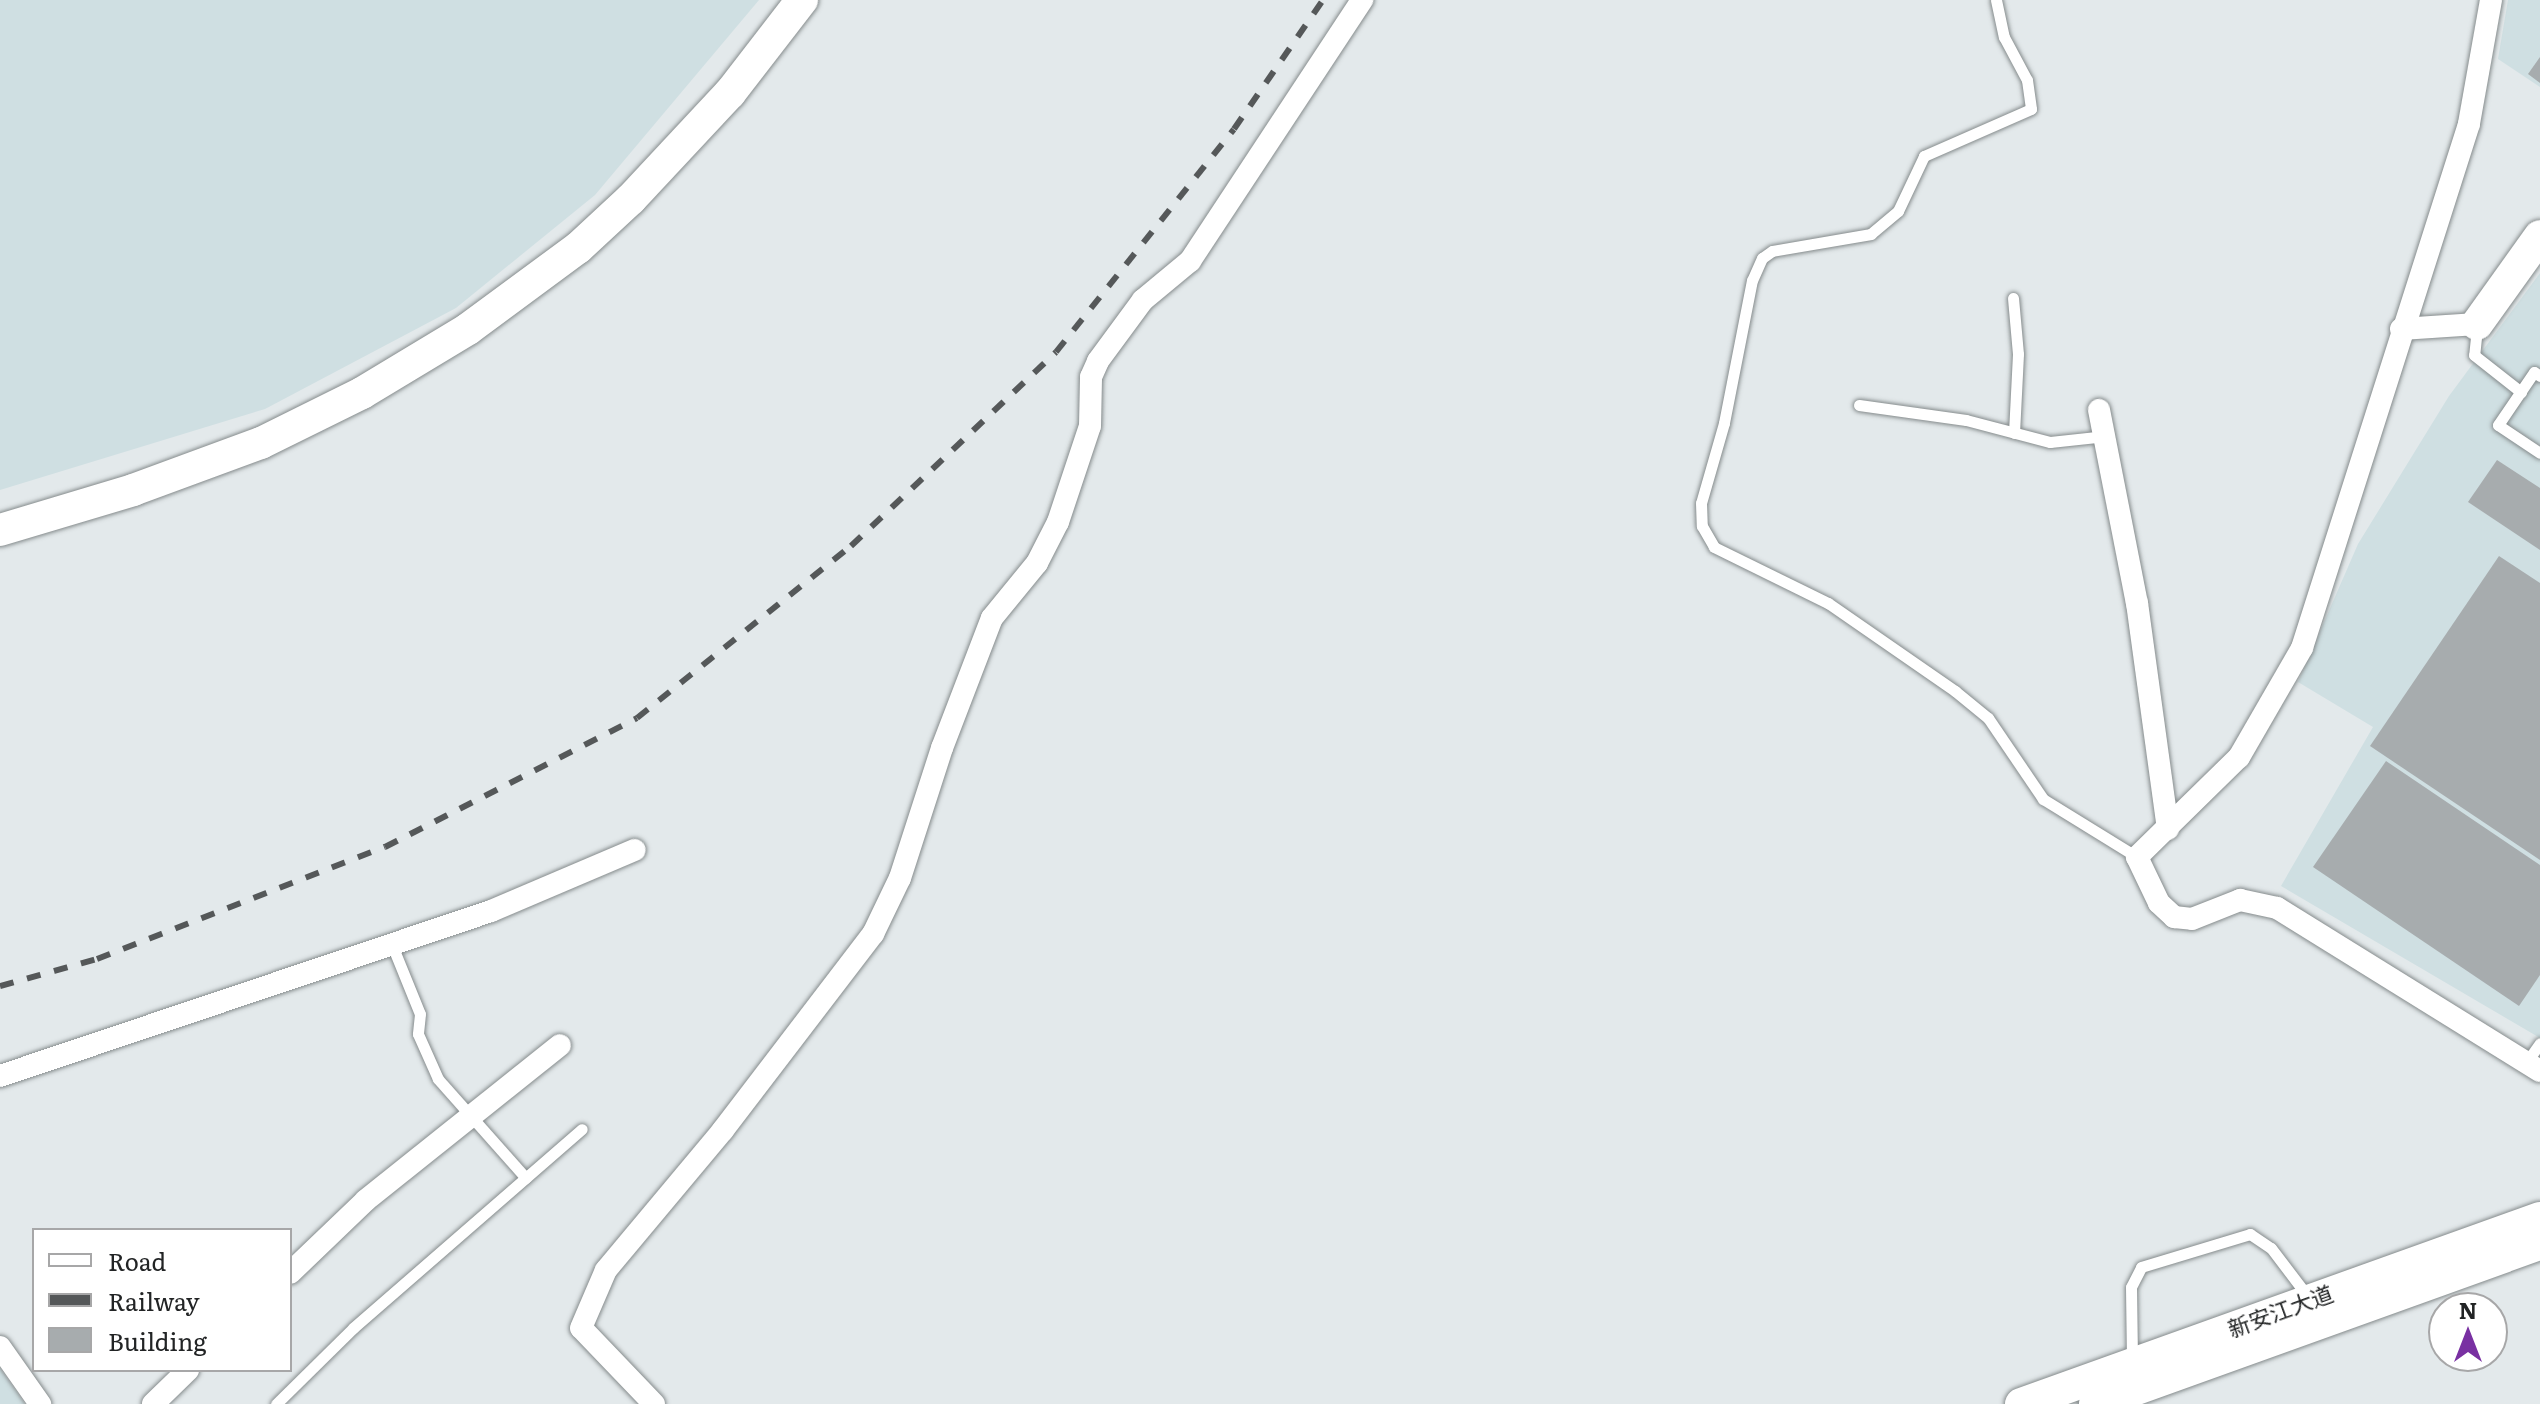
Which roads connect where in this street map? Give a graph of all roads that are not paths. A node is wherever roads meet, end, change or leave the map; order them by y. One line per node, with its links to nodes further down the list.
1 (802, 0): 16 (street)
2 (1362, 0): 38 (street)
3 (1996, 0): 19 (lane)
4 (2491, 0): 8 (street)
5 (2540, 236): 7 (street)
6 (2013, 298): 13 (lane)
7 (2477, 324): 8 (street); 10 (lane)
8 (2401, 329): 17 (street)
9 (2540, 376): 10 (lane)
10 (2521, 392): 15 (lane)
11 (1859, 405): 13 (lane)
12 (2099, 410): 14 (street)
13 (2014, 433): 14 (lane)
14 (2106, 436): 17 (street)
15 (2540, 453)
16 (0, 530)
17 (2168, 829): 19 (street)
18 (635, 850): 20 (street)
19 (2137, 857): 23 (street)
20 (392, 945): 24 (street); 25 (lane)
21 (2540, 1043): 23 (lane)
22 (560, 1045): 25 (street)
23 (2533, 1067)
24 (0, 1076)
25 (471, 1116): 27 (lane); 30 (street)
26 (582, 1129): 27 (lane)
27 (526, 1178): 37 (lane)
28 (2540, 1218): 31 (street, 新安江大道)
29 (2540, 1244): 40 (street, 新安江大道)
30 (292, 1271)
31 (2310, 1299): 33 (street, 新安江大道); 33 (lane)
32 (0, 1347): 35 (street)
33 (2132, 1364): 39 (street, 新安江大道)
34 (186, 1372): 36 (street)
35 (40, 1404)
36 (153, 1404)
37 (276, 1404)
38 (654, 1404)
39 (2021, 1404)
40 (2095, 1404)

